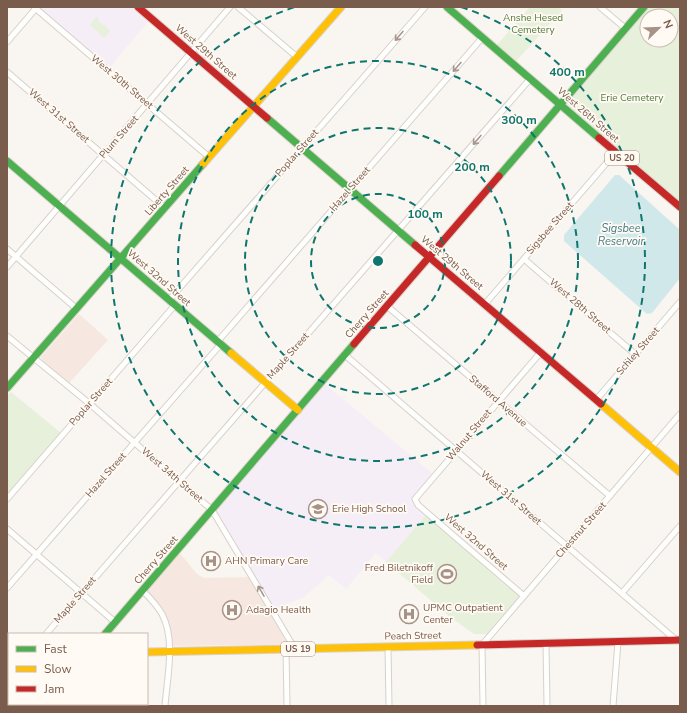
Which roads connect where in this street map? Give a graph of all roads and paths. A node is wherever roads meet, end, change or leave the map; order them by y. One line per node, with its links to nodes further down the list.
1 (138, 7): 13 (street, West 29th Street)
2 (230, 7): 13 (street, Plum Street)
3 (238, 7): 14 (street)
4 (341, 7): 14 (street, Liberty Street)
5 (425, 7): 20 (street, Poplar Street, one-way to 20)
6 (600, 7): 10 (street)
7 (644, 7): 10 (street, Cherry Street)
8 (35, 8): 12 (street); 17 (street, West 30th Street)
9 (449, 8): 11 (street, West 26th Street / US 20)
10 (625, 28): 18 (street, Cherry Street)
11 (482, 38): 16 (street, West 26th Street / US 20); 25 (street, Hazel Street, one-way to 25)
12 (7, 42)
13 (191, 52): 17 (street, Plum Street); 19 (street, West 29th Street)
14 (297, 58): 19 (street, Liberty Street)
15 (7, 72): 22 (street, West 31st Street)
16 (530, 79): 18 (street, West 26th Street / US 20); 29 (street, Maple Street, one-way to 29)
17 (147, 104): 22 (street, Plum Street); 23 (street, West 30th Street)
18 (560, 104): 21 (street, West 26th Street / US 20); 32 (street, Cherry Street)
19 (254, 106): 20 (street, West 29th Street); 23 (street, Liberty Street)
20 (302, 148): 25 (street, West 29th Street); 36 (street, Poplar Street)
21 (616, 152): 27 (street, West 26th Street / US 20); 34 (street, Sigsbee Street)
22 (103, 155): 26 (street, Plum Street); 28 (street, West 31st Street)
23 (209, 157): 28 (street, Liberty Street)
24 (7, 161): 26 (street, West 32nd Street)
25 (350, 189): 29 (street, West 29th Street); 43 (street, Hazel Street)
26 (59, 206): 31 (street, Plum Street); 33 (street, West 32nd Street)
27 (680, 207)
28 (166, 208): 33 (street, Liberty Street)
29 (398, 230): 32 (street, West 29th Street); 48 (street, Maple Street)
30 (7, 249): 31 (street)
31 (16, 257): 35 (street, Plum Street); 41 (street)
32 (429, 257): 38 (street, West 29th Street); 40 (street, Cherry Street)
33 (121, 259): 36 (street, West 32nd Street); 41 (street, Liberty Street)
34 (524, 259): 38 (street, Sigsbee Street); 45 (street, West 28th Street)
35 (7, 267)
36 (169, 300): 39 (street, West 32nd Street)
37 (680, 302): 45 (street, Schley Street)
38 (485, 304): 44 (street, West 29th Street)
39 (175, 305): 43 (street, West 32nd Street); 52 (street, Poplar Street)
40 (387, 306): 46 (street, Cherry Street); 51 (street, Stafford Avenue)
41 (77, 309): 47 (street, Liberty Street)
42 (7, 336): 47 (street, West 34th Street)
43 (219, 342): 48 (street, West 32nd Street); 55 (street, Hazel Street)
44 (541, 352): 50 (street, West 29th Street); 51 (street, Walnut Street)
45 (635, 354): 50 (street, Schley Street)
46 (345, 355): 53 (street, Cherry Street); 57 (street, West 31st Street)
47 (34, 358): 49 (street, Liberty Street); 52 (street, West 34th Street)
48 (266, 382): 53 (street, West 32nd Street); 59 (street, Maple Street)
49 (7, 388)
50 (596, 400): 56 (street, West 29th Street)
51 (498, 401): 57 (street, Walnut Street); 60 (street, Stafford Avenue)
52 (90, 404): 55 (street, West 34th Street); 61 (street, Poplar Street)
53 (298, 410): 63 (street, Cherry Street)
54 (680, 414): 56 (street, Chestnut Street)
55 (134, 442): 59 (street, West 34th Street); 67 (street, Hazel Street)
56 (652, 448): 58 (street, West 29th Street); 60 (street, Chestnut Street)
57 (456, 451): 62 (street, Walnut Street); 66 (street, West 31st Street)
58 (680, 472)
59 (179, 481): 63 (street, West 34th Street); 70 (street, Maple Street)
60 (610, 496): 66 (street, Chestnut Street)
61 (7, 499)
62 (416, 501): 72 (street, West 32nd Street)
63 (212, 510): 69 (street, Cherry Street); 82 (street, West 34th Street, one-way to 63)
64 (680, 526): 71 (street)
65 (7, 529): 67 (street)
66 (567, 546): 71 (street, West 31st Street); 72 (street, Chestnut Street)
67 (36, 554): 68 (street, Hazel Street); 70 (street)
68 (7, 588)
69 (142, 591): 73 (street, Cherry Street); 84 (street)
70 (82, 593): 73 (street); 74 (street, Maple Street)
71 (622, 593): 76 (street, West 31st Street)
72 (524, 596): 79 (street, Chestnut Street)
73 (115, 622): 75 (street, Cherry Street)
74 (47, 633)
75 (106, 633)
76 (679, 640): 77 (street, Peach Street / US 19)
77 (618, 642): 78 (street, Peach Street / US 19); 85 (street)
78 (546, 643): 79 (street, Peach Street / US 19); 90 (street)
79 (482, 645): 80 (street, Peach Street / US 19); 89 (street)
80 (388, 647): 82 (street, Peach Street / US 19); 88 (street)
81 (286, 649): 82 (street, Peach Street / US 19); 84 (street, Peach Street / US 19); 87 (street)
82 (295, 649)
83 (148, 652): 84 (street, Peach Street / US 19)
84 (170, 652): 86 (street)
85 (615, 705)
86 (165, 706)
87 (287, 706)
88 (389, 706)
89 (483, 706)
90 (547, 706)

